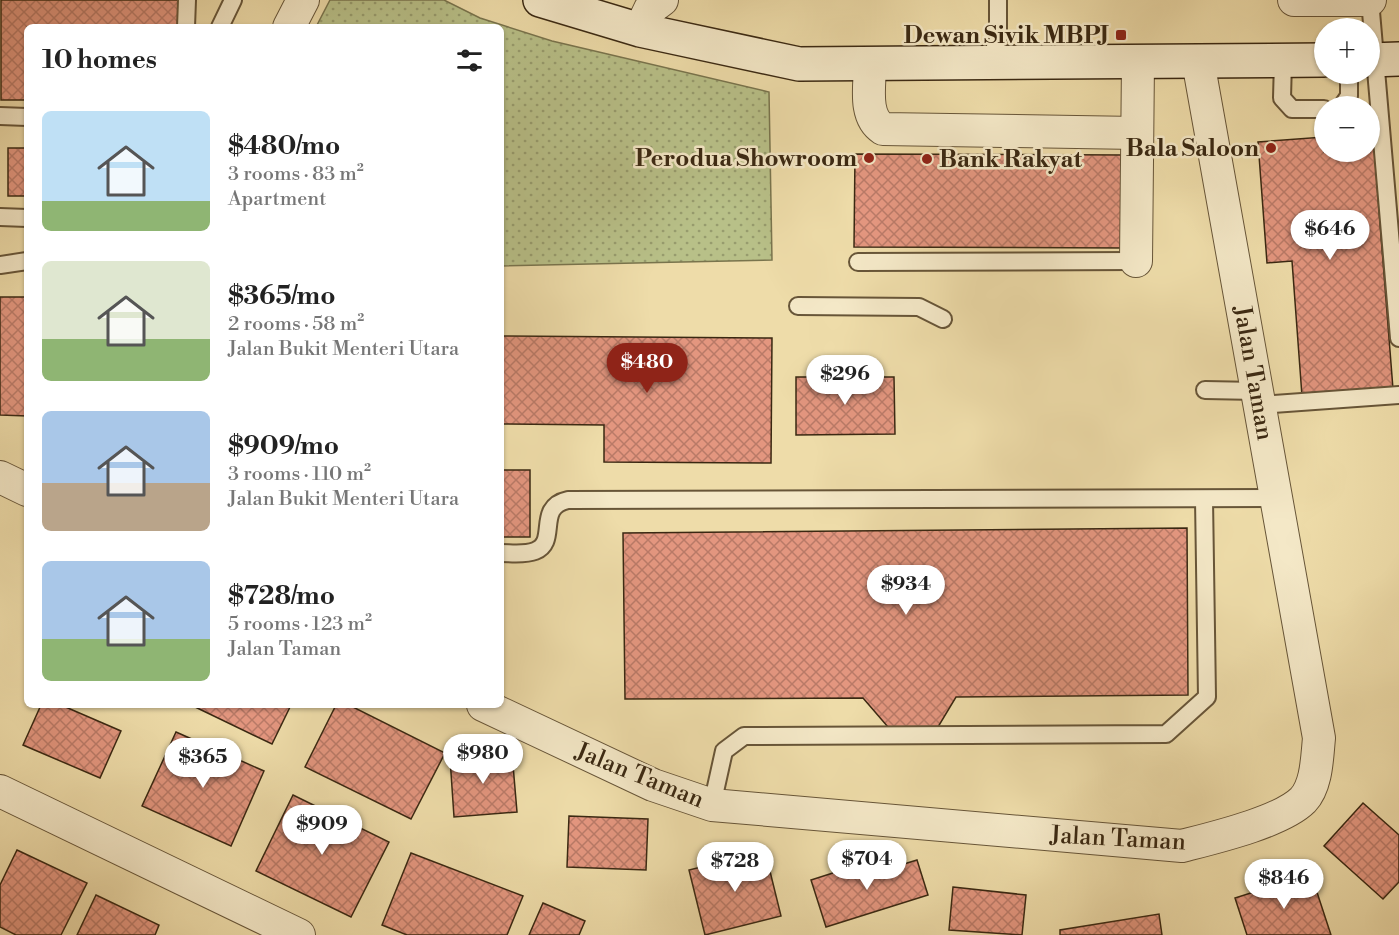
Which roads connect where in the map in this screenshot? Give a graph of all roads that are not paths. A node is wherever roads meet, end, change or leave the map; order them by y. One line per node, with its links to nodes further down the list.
1 (187, 0): 10 (lane)
2 (233, 0): 11 (lane)
3 (303, 0): 12 (street)
4 (540, 0): 13 (main road)
5 (662, 0): 13 (street)
6 (998, 0): 19 (lane)
7 (1294, 0): 8 (street)
8 (1370, 0): 9 (lane)
9 (1371, 18)
10 (186, 24)
11 (221, 24)
12 (291, 24)
13 (640, 30): 18 (main road)
14 (1314, 60): 16 (main road)
15 (1198, 61): 16 (main road); 17 (main road); 36 (street, Jalan Taman)
16 (1283, 61): 21 (lane)
17 (1138, 62): 19 (main road); 24 (street)
18 (870, 64): 19 (main road); 24 (street)
19 (988, 64)
20 (1375, 84): 33 (lane)
21 (1314, 109)
22 (0, 116): 23 (lane)
23 (24, 117)
24 (1137, 133): 28 (street)
25 (0, 217): 26 (lane)
26 (24, 218)
27 (24, 261): 30 (lane)
28 (1136, 261): 29 (lane)
29 (858, 262)
30 (0, 265)
31 (798, 306): 32 (lane)
32 (944, 320)
33 (1399, 338)
34 (1205, 390): 36 (lane)
35 (1399, 395): 36 (lane)
36 (1258, 398): 39 (street, Jalan Taman)
37 (0, 477): 38 (street)
38 (24, 489)
39 (1276, 498): 40 (lane); 44 (street, Jalan Taman)
40 (1204, 499): 41 (lane); 44 (lane)
41 (504, 553)
42 (489, 708): 44 (street, Jalan Taman)
43 (0, 791): 45 (street)
44 (712, 805)
45 (299, 935)

